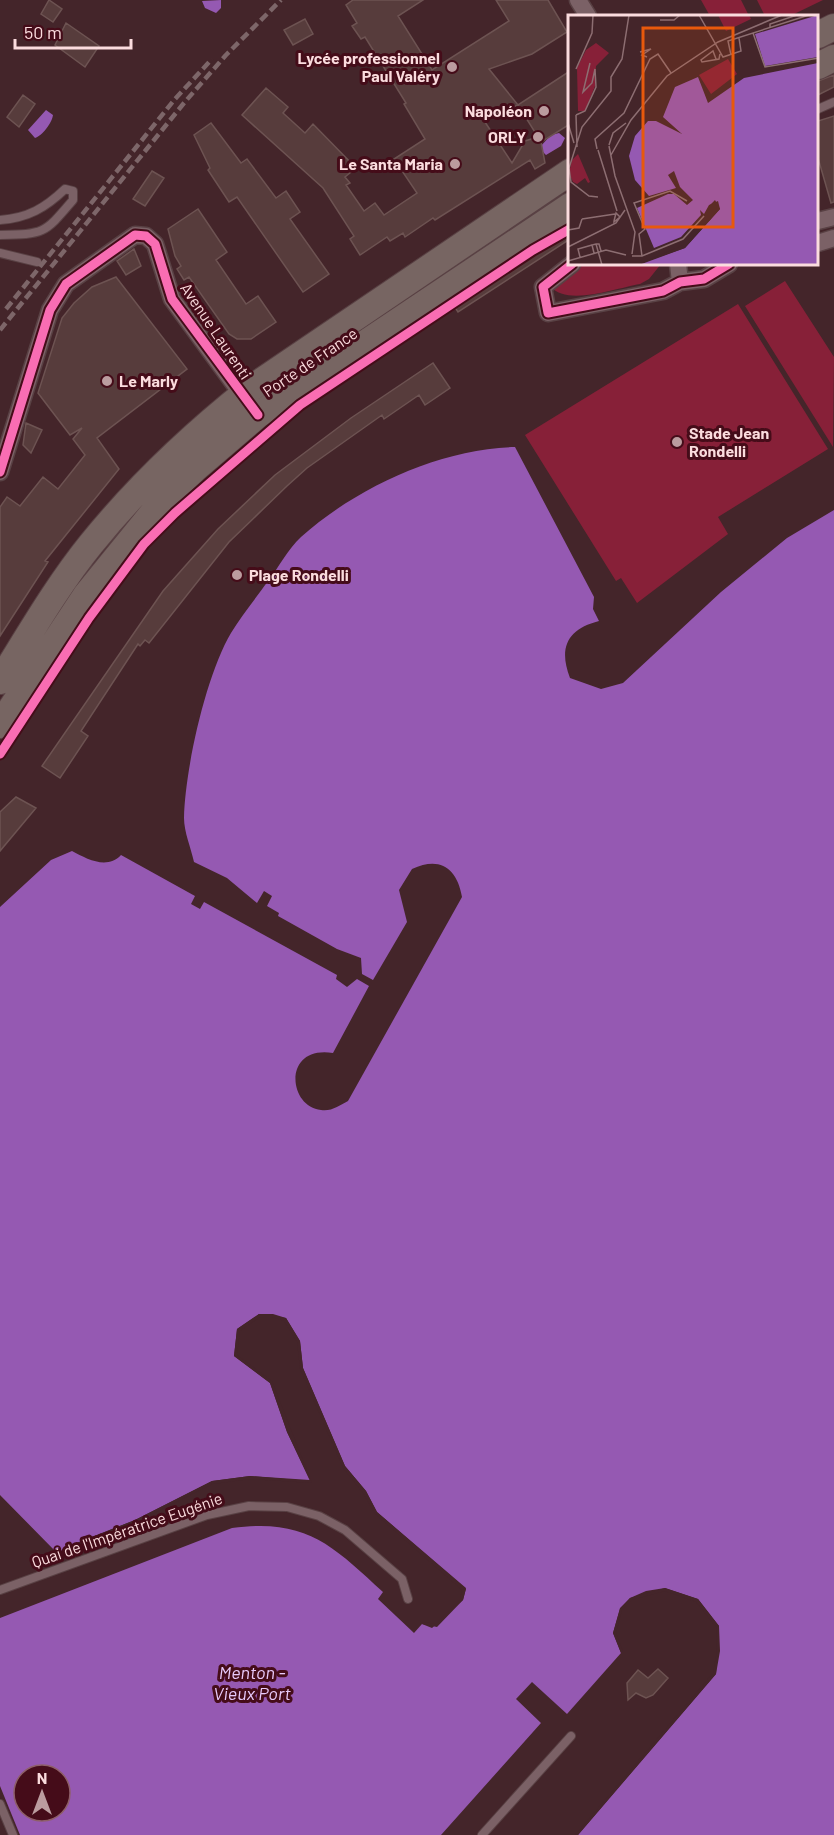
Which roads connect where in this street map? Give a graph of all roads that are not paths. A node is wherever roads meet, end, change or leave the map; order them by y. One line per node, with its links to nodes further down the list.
1 (578, 0): 2 (street)
2 (587, 15)
3 (834, 27): 4 (main road)
4 (819, 34)
5 (834, 58): 6 (main road)
6 (819, 66)
7 (834, 102): 8 (lane)
8 (819, 109)
9 (568, 173): 21 (main road, Porte de France)
10 (568, 207): 22 (main road, Porte de France)
11 (834, 217): 13 (street)
12 (0, 220): 14 (lane)
13 (819, 221)
14 (0, 235)
15 (0, 253): 16 (lane)
16 (37, 262)
17 (569, 266): 20 (street)
18 (678, 266): 20 (street)
19 (726, 266): 20 (street)
20 (680, 282)
21 (242, 395): 22 (street, Avenue Laurenti); 23 (street, Avenue Laurenti); 24 (main road, Porte de France)
22 (258, 415): 25 (main road, Porte de France)
23 (0, 472)
24 (0, 681)
25 (0, 725)
26 (0, 1590): 27 (lane, Quai de l'Impératrice Eugénie)
27 (408, 1599)
28 (571, 1736): 31 (lane)
29 (0, 1804): 30 (lane)
30 (13, 1835)
31 (482, 1835)

